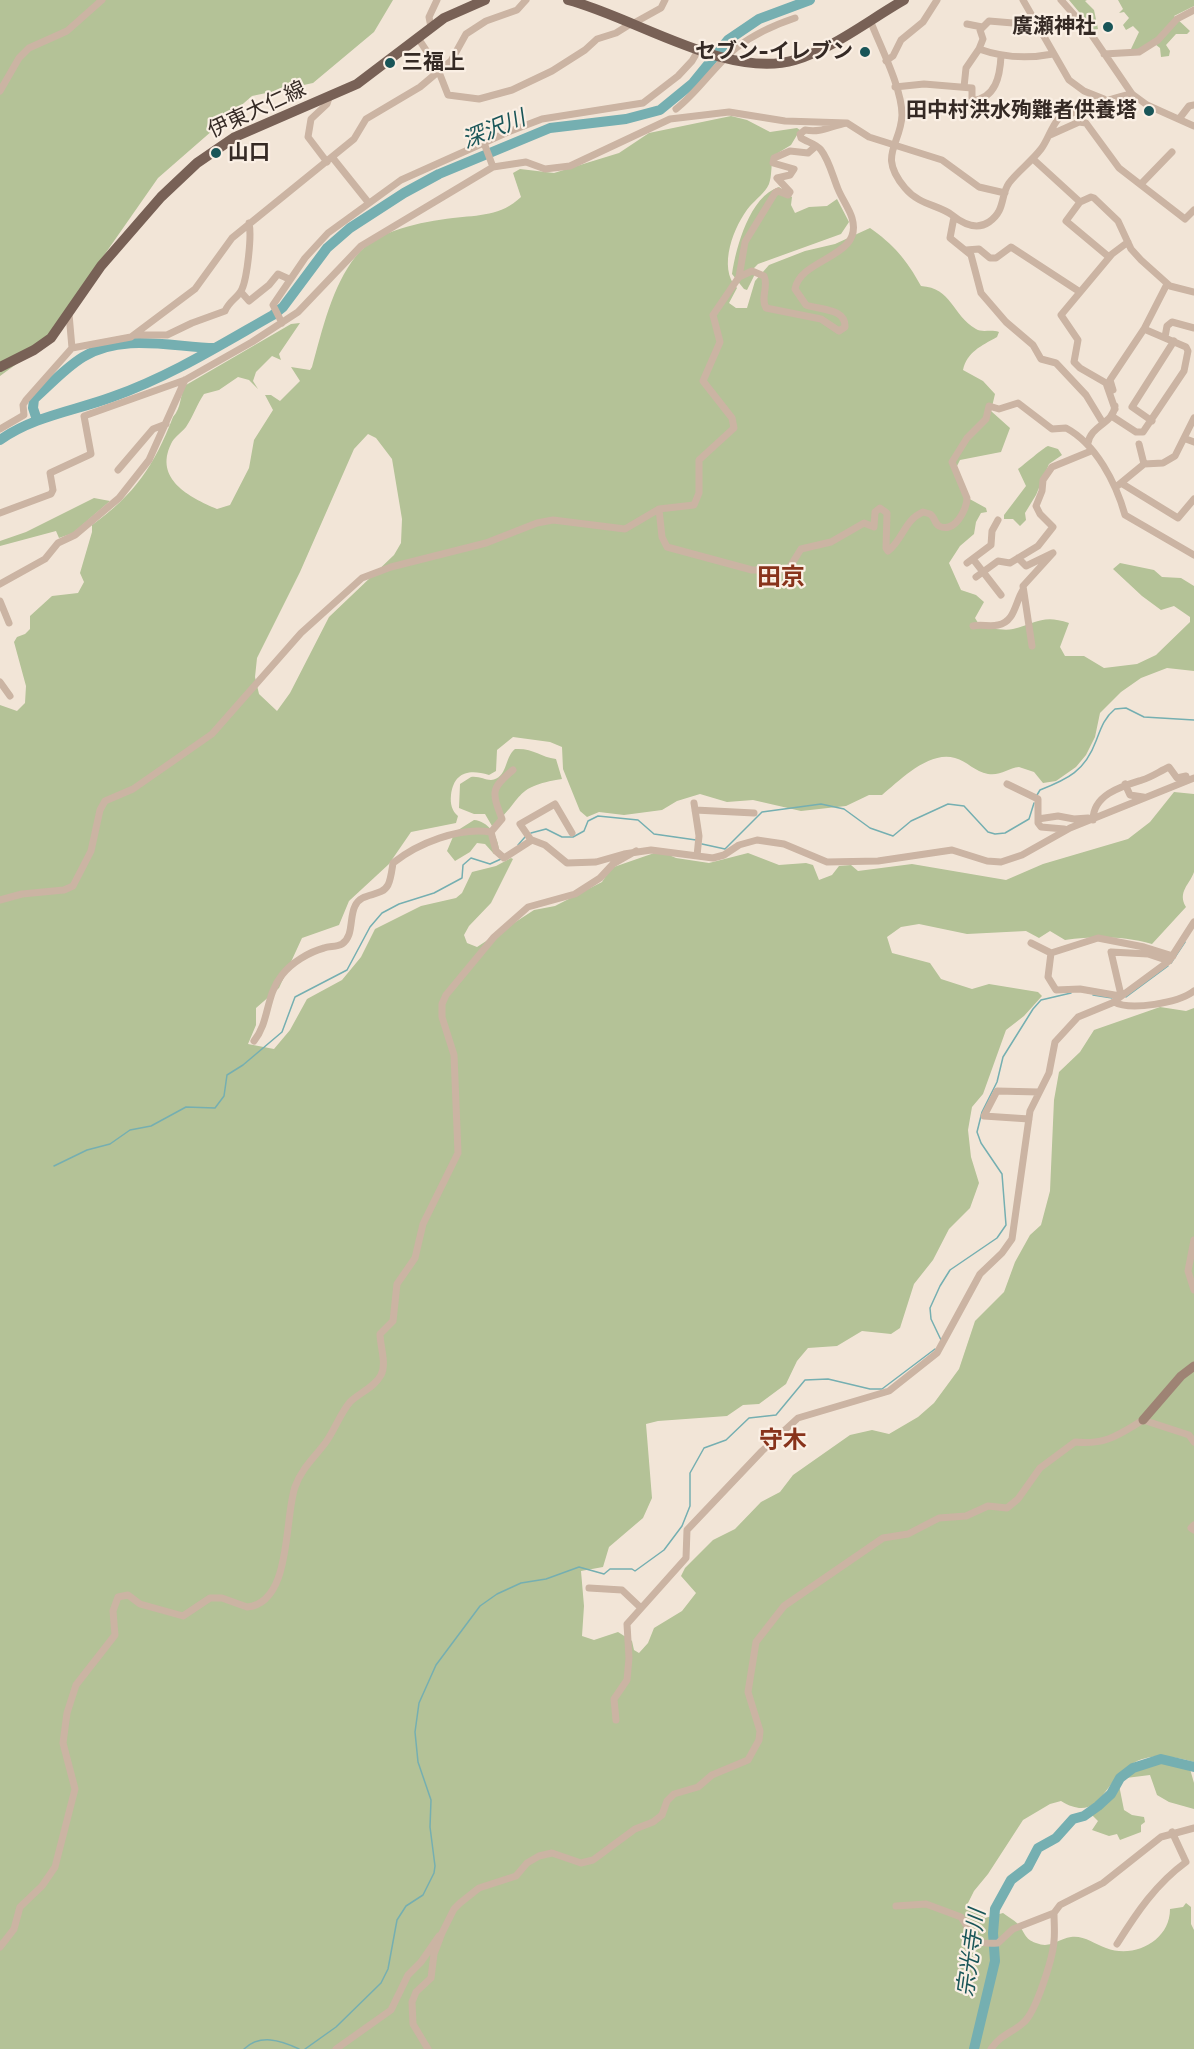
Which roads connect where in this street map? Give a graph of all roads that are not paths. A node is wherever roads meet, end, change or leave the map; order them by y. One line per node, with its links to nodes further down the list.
1 (102, 0): 30 (street)
2 (437, 0): 17 (street)
3 (485, 0): 17 (main road, 伊東大仁線)
4 (526, 0): 27 (street)
5 (568, 0): 14 (main road)
6 (665, 0): 14 (street)
7 (904, 0): 13 (main road)
8 (937, 0): 26 (street)
9 (1023, 0): 16 (street)
10 (1061, 0): 23 (street)
11 (1194, 10): 23 (street)
12 (795, 18): 25 (street)
13 (870, 20): 25 (main road); 26 (street)
14 (633, 23): 21 (main road); 27 (street)
15 (967, 24): 18 (street)
16 (1037, 25): 18 (street); 22 (street)
17 (431, 27): 19 (main road, 伊東大仁線)
18 (982, 27): 20 (street)
19 (418, 38): 27 (street); 32 (main road, 伊東大仁線)
20 (979, 49): 24 (street); 29 (street)
21 (702, 50): 25 (main road); 40 (street)
22 (1053, 54): 24 (street); 33 (street)
23 (1104, 54): 31 (street)
24 (1001, 56): 29 (street)
25 (725, 58): 35 (street)
26 (886, 61): 28 (street)
27 (439, 71): 44 (street)
28 (895, 87): 29 (street); 41 (street)
29 (964, 87)
30 (0, 91)
31 (1131, 94): 33 (street); 36 (street)
32 (329, 98): 44 (street); 65 (main road, 伊東大仁線)
33 (1104, 99): 39 (street)
34 (1194, 105): 36 (street)
35 (676, 109)
36 (1179, 119): 38 (street)
37 (847, 123): 41 (street); 42 (street); 46 (street)
38 (1194, 126)
39 (1050, 135): 45 (street); 47 (street)
40 (484, 145): 46 (street); 49 (street)
41 (892, 145): 48 (street); 52 (street)
42 (816, 146): 57 (street); 57 (street)
43 (1172, 152): 47 (street)
44 (326, 159): 49 (street); 53 (street)
45 (1033, 159): 48 (street); 50 (street)
46 (492, 166): 66 (street)
47 (1141, 184): 51 (street)
48 (1005, 193): 52 (street)
49 (368, 202): 58 (street)
50 (1080, 202): 54 (street); 56 (street)
51 (1194, 210)
52 (954, 217): 55 (street)
53 (249, 223): 61 (street); 69 (street)
54 (1128, 242): 56 (street); 59 (street)
55 (966, 250): 62 (street); 79 (street)
56 (1109, 257): 62 (street)
57 (739, 277): 91 (street)
58 (289, 279): 60 (street); 64 (street)
59 (1167, 284): 63 (street); 68 (street)
60 (266, 288): 61 (street); 64 (street)
61 (241, 292): 69 (street)
62 (1080, 292): 75 (street)
63 (1194, 292)
64 (274, 304): 66 (street)
65 (69, 314): 72 (street); 73 (main road, 伊東大仁線)
66 (282, 323): 74 (street)
67 (1194, 328): 70 (street)
68 (1144, 329): 70 (street); 75 (street)
69 (135, 335): 72 (street)
70 (1165, 337): 71 (street)
71 (1174, 341): 78 (street); 78 (street)
72 (72, 348): 81 (street)
73 (0, 367)
74 (184, 380): 80 (street); 92 (street)
75 (1115, 409): 76 (street)
76 (1113, 417): 78 (street); 79 (street)
77 (1194, 418): 82 (street)
78 (1152, 421)
79 (1103, 423): 84 (street)
80 (166, 424): 88 (street); 98 (street)
81 (0, 429)
82 (1186, 439): 83 (street); 87 (street)
83 (1194, 442)
84 (1088, 443): 86 (street); 91 (street)
85 (1139, 444): 87 (street)
86 (1091, 451): 89 (street); 95 (street)
87 (1144, 464): 89 (street)
88 (118, 470)
89 (1118, 485): 90 (street); 94 (street)
90 (1194, 499)
91 (659, 509): 121 (street)
92 (0, 513)
93 (998, 520): 96 (street)
94 (1194, 555)
95 (1018, 558): 96 (street); 99 (street)
96 (983, 572): 97 (street); 100 (street)
97 (976, 577)
98 (0, 584)
99 (1023, 590): 103 (street); 104 (street)
100 (1001, 595)
101 (0, 601): 102 (street)
102 (9, 623)
103 (973, 626)
104 (1032, 646)
105 (0, 682): 106 (street)
106 (10, 696)
107 (513, 770): 116 (street)
108 (1194, 776): 110 (street); 111 (street)
109 (1007, 784): 113 (street)
110 (1125, 784): 111 (street); 114 (street)
111 (1143, 797): 114 (street)
112 (754, 813): 120 (street)
113 (1038, 819): 114 (street); 115 (street)
114 (1093, 819): 115 (street)
115 (1066, 830): 120 (street)
116 (491, 832): 118 (street); 128 (street)
117 (572, 833): 118 (street)
118 (529, 837): 119 (street)
119 (636, 851): 120 (street); 147 (street)
120 (698, 856)
121 (0, 900)
122 (1194, 922): 125 (street)
123 (1030, 943): 124 (street)
124 (1052, 953): 125 (street); 127 (street)
125 (1171, 959): 127 (street); 127 (street)
126 (1194, 991): 127 (street)
127 (1118, 998): 129 (street)
128 (254, 1041)
129 (1040, 1092): 130 (street); 130 (street)
130 (1029, 1119): 139 (street)
131 (1194, 1240): 132 (street)
132 (1194, 1290)
133 (1194, 1366): 134 (street)
134 (1143, 1420): 135 (street); 145 (street)
135 (1194, 1442)
136 (1194, 1525): 137 (street)
137 (1194, 1530)
138 (589, 1588): 139 (street)
139 (641, 1608): 140 (street)
140 (616, 1720)
141 (1194, 1828): 142 (street)
142 (1172, 1832): 144 (street); 146 (street)
143 (896, 1906): 144 (street)
144 (1054, 1913): 150 (street)
145 (442, 1933): 148 (street); 149 (street)
146 (1118, 1944)
147 (0, 1947)
148 (336, 2049)
149 (428, 2049)
150 (991, 2049)

